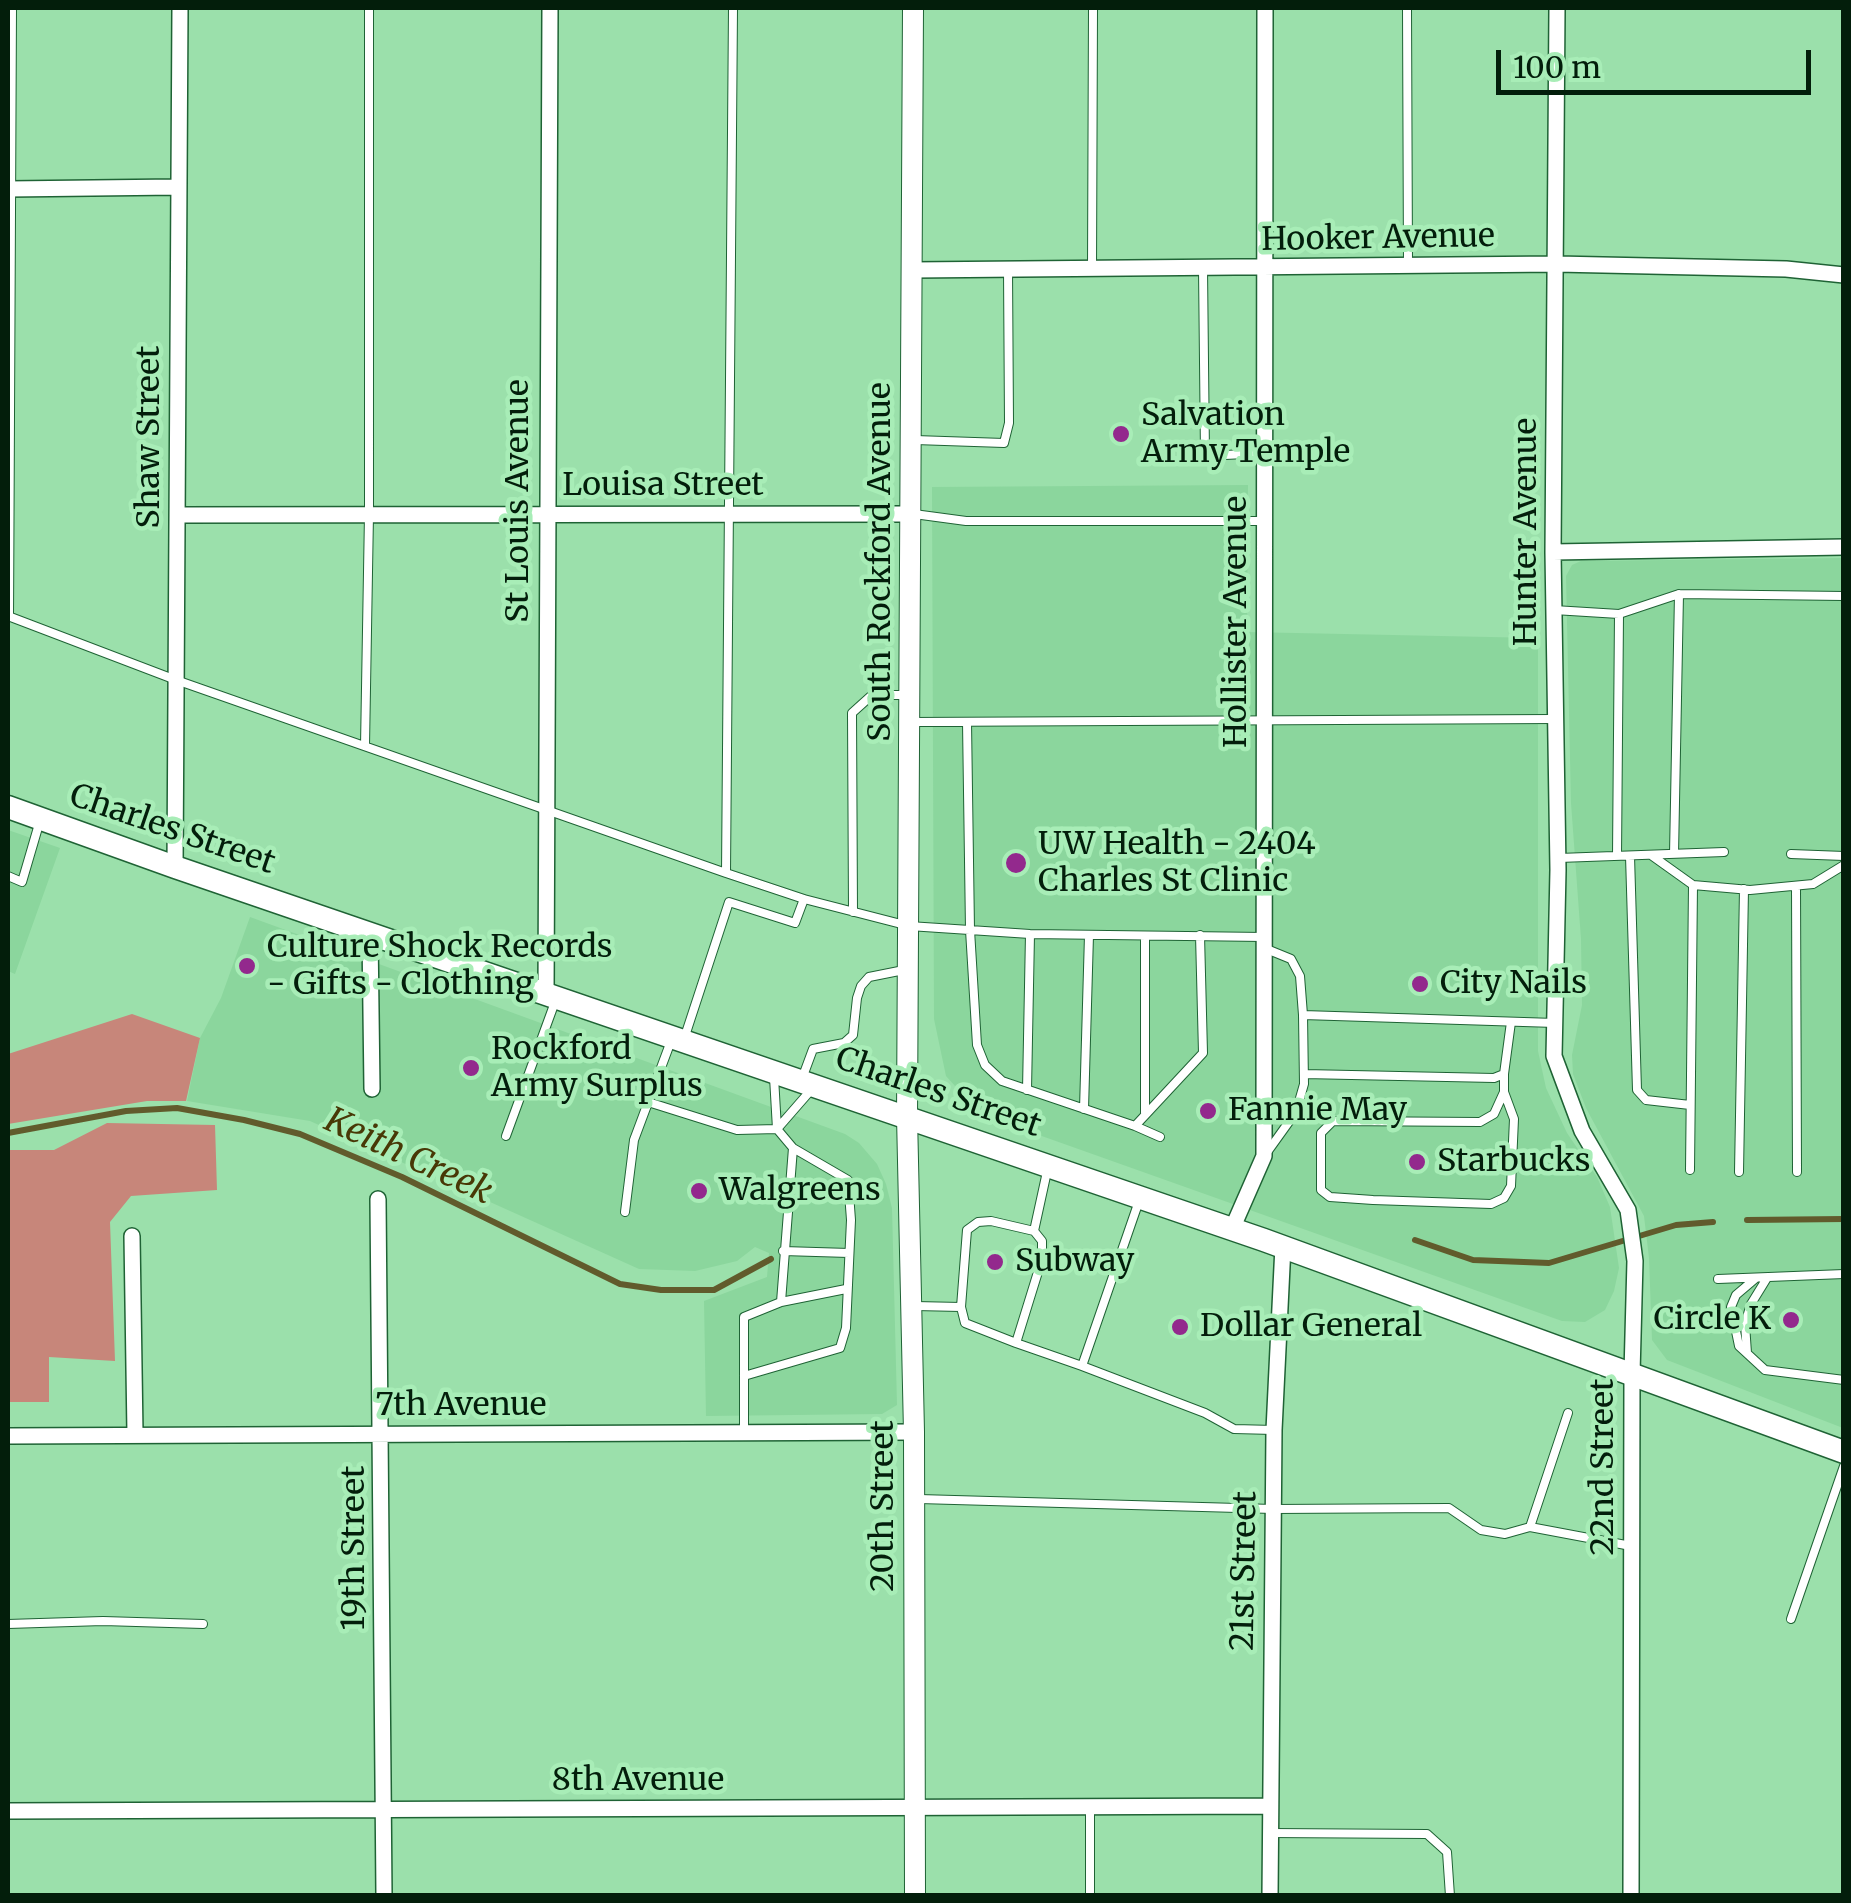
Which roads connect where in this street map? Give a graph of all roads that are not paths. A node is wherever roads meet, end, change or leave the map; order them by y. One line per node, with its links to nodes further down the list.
1 (12, 8): 12 (lane)
2 (180, 8): 11 (street, Shaw Street)
3 (369, 8): 24 (lane)
4 (550, 8): 25 (street, St Louis Avenue)
5 (733, 8): 23 (lane)
6 (913, 8): 19 (street, South Rockford Avenue)
7 (1092, 8): 18 (lane)
8 (1265, 8): 16 (street, Hollister Avenue)
9 (1407, 8): 14 (lane)
10 (1557, 8): 13 (street, Hunter Avenue)
11 (178, 187): 12 (street); 27 (street, Shaw Street)
12 (10, 189): 35 (lane)
13 (1557, 264): 14 (street, Hooker Avenue); 20 (street, Hooker Avenue); 30 (street, Hunter Avenue)
14 (1408, 266): 16 (street, Hooker Avenue)
15 (1202, 268): 16 (street, Hooker Avenue); 18 (street, Hooker Avenue); 22 (lane)
16 (1265, 268): 22 (street, Hollister Avenue)
17 (1008, 269): 18 (street, Hooker Avenue); 19 (street, Hooker Avenue); 21 (lane)
18 (1092, 269)
19 (912, 270): 21 (street, South Rockford Avenue)
20 (1844, 274)
21 (910, 440): 26 (street, South Rockford Avenue)
22 (1264, 453): 28 (street, Hollister Avenue)
23 (728, 512): 25 (street, Louisa Street); 26 (street, Louisa Street); 56 (lane)
24 (369, 514): 25 (street, Louisa Street); 27 (street, Louisa Street); 42 (lane)
25 (546, 514): 44 (street, St Louis Avenue)
26 (909, 514): 28 (lane); 37 (street, South Rockford Avenue)
27 (178, 515): 36 (street, Shaw Street)
28 (1264, 521): 39 (street, Hollister Avenue)
29 (1844, 547): 30 (street)
30 (1552, 552): 33 (street, Hunter Avenue)
31 (1679, 594): 32 (lane); 34 (lane); 47 (lane)
32 (1844, 596)
33 (1554, 610): 34 (lane); 38 (street, Hunter Avenue)
34 (1620, 614): 50 (lane)
35 (8, 616): 36 (lane)
36 (176, 680): 42 (lane); 55 (street, Shaw Street)
37 (910, 694): 40 (street, South Rockford Avenue); 62 (lane)
38 (1555, 719): 39 (lane); 53 (street, Hunter Avenue)
39 (1264, 721): 41 (lane); 70 (street, Hollister Avenue)
40 (910, 722): 41 (lane); 63 (street, South Rockford Avenue)
41 (967, 722): 64 (lane)
42 (365, 746): 44 (lane)
43 (8, 806): 45 (main road, Charles Street)
44 (546, 811): 56 (lane); 72 (street, St Louis Avenue)
45 (41, 819): 55 (main road, Charles Street); 57 (lane)
46 (1724, 852): 47 (lane)
47 (1674, 854): 49 (lane)
48 (1791, 854): 52 (lane)
49 (1651, 855): 51 (lane); 58 (lane)
50 (1617, 856): 51 (lane); 53 (lane)
51 (1630, 856): 86 (lane)
52 (1844, 856)
53 (1558, 858): 75 (street, Hunter Avenue)
54 (1844, 865): 59 (lane)
55 (175, 867): 65 (main road, Charles Street)
56 (726, 873): 61 (lane)
57 (8, 876)
58 (1693, 885): 60 (lane); 86 (lane)
59 (1796, 886): 60 (lane); 99 (lane)
60 (1744, 889): 98 (lane)
61 (804, 899): 62 (lane); 76 (lane)
62 (854, 912): 63 (lane)
63 (909, 926): 64 (lane); 71 (street, South Rockford Avenue)
64 (970, 930): 66 (lane); 83 (lane)
65 (370, 934): 72 (main road, Charles Street); 82 (street)
66 (1030, 934): 67 (lane); 83 (lane)
67 (1089, 936): 69 (lane); 87 (lane)
68 (1200, 936): 69 (lane); 70 (lane); 88 (lane)
69 (1145, 937): 88 (lane)
70 (1264, 943): 73 (lane); 95 (street, Hollister Avenue)
71 (908, 969): 81 (lane); 89 (street, South Rockford Avenue)
72 (552, 996): 76 (main road, Charles Street); 92 (lane)
73 (1302, 1016): 74 (lane); 79 (lane)
74 (1511, 1022): 75 (lane); 80 (lane)
75 (1555, 1023): 77 (street, Hunter Avenue)
76 (678, 1038): 78 (main road, Charles Street); 85 (lane)
77 (1554, 1056): 120 (street, 22nd Street)
78 (774, 1072): 81 (main road, Charles Street); 91 (lane)
79 (1304, 1074): 80 (lane); 95 (lane)
80 (1504, 1074): 84 (lane)
81 (808, 1084): 89 (main road, Charles Street); 91 (lane)
82 (372, 1089)
83 (1027, 1090): 87 (lane)
84 (1504, 1092): 84 (lane)
85 (648, 1102): 91 (lane); 102 (lane)
86 (1690, 1105): 97 (lane)
87 (1084, 1109): 90 (lane)
88 (1145, 1115): 90 (lane)
89 (908, 1116): 96 (main road, Charles Street); 115 (street, 20th Street)
90 (1135, 1126): 93 (lane)
91 (777, 1129): 94 (lane)
92 (506, 1136)
93 (1160, 1137)
94 (793, 1148): 107 (lane); 108 (lane)
95 (1264, 1156): 103 (street, Hollister Avenue)
96 (1048, 1165): 100 (main road, Charles Street); 104 (lane)
97 (1690, 1170)
98 (1740, 1172)
99 (1797, 1172)
100 (1141, 1197): 103 (main road, Charles Street); 119 (lane)
101 (378, 1199): 128 (street, 19th Street)
102 (625, 1212)
103 (1232, 1229): 106 (main road, Charles Street)
104 (1034, 1231): 116 (lane); 117 (lane)
105 (132, 1236): 127 (street)
106 (1282, 1246): 120 (main road, Charles Street); 124 (street, 21st Street)
107 (783, 1251): 108 (lane); 114 (lane)
108 (849, 1254): 113 (lane)
109 (1844, 1274): 111 (lane)
110 (1756, 1278): 111 (lane); 112 (lane); 118 (lane)
111 (1767, 1278): 118 (lane)
112 (1718, 1279)
113 (846, 1290): 114 (lane); 121 (lane)
114 (782, 1302): 121 (lane)
115 (911, 1306): 116 (lane); 125 (street, 20th Street)
116 (960, 1307): 117 (lane)
117 (1016, 1342): 119 (lane)
118 (1747, 1354): 122 (lane)
119 (1082, 1366): 124 (lane)
120 (1632, 1372): 130 (main road, Charles Street); 135 (street, 22nd Street)
121 (744, 1376): 126 (lane)
122 (1844, 1380)
123 (1568, 1413): 134 (lane)
124 (1274, 1430): 133 (street, 21st Street)
125 (914, 1432): 126 (street, 7th Avenue); 132 (street, 20th Street)
126 (744, 1433): 128 (street, 7th Avenue)
127 (134, 1434): 128 (street, 7th Avenue); 129 (street, 7th Avenue)
128 (382, 1434): 143 (street, 19th Street)
129 (8, 1436)
130 (1844, 1452)
131 (1844, 1466): 136 (lane)
132 (914, 1499): 133 (lane); 140 (street, 20th Street)
133 (1273, 1509): 134 (lane); 139 (street, 21st Street)
134 (1530, 1527): 135 (lane)
135 (1632, 1546): 150 (street, 22nd Street)
136 (1790, 1619)
137 (8, 1624): 138 (lane)
138 (203, 1624)
139 (1269, 1806): 141 (street, 8th Avenue); 144 (street, 21st Street)
140 (915, 1807): 141 (street, 8th Avenue); 143 (street, 8th Avenue); 146 (street, 20th Street)
141 (1090, 1807): 147 (lane)
142 (8, 1810): 143 (street, 8th Avenue)
143 (384, 1810): 145 (street, 19th Street)
144 (1269, 1833): 148 (street, 21st Street); 149 (lane)
145 (384, 1896)
146 (915, 1896)
147 (1090, 1896)
148 (1270, 1896)
149 (1450, 1896)
150 (1631, 1896)

